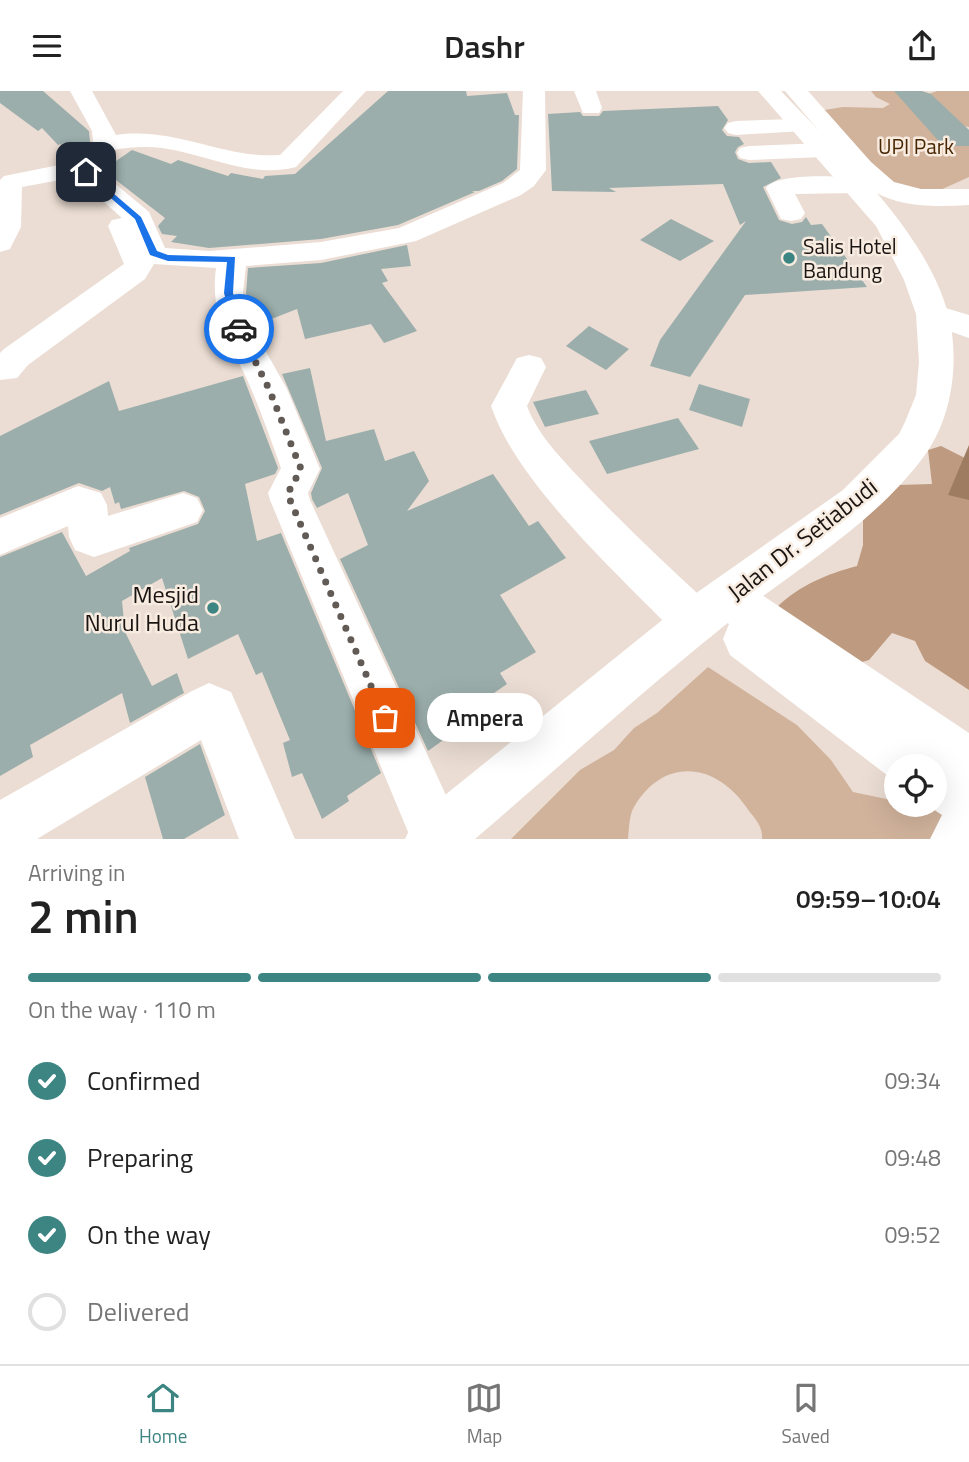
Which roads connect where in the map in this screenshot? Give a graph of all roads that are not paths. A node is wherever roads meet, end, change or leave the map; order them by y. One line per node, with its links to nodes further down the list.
1 (80, 91): 7 (street)
2 (355, 91): 7 (street)
3 (769, 91): 5 (street, Jalan Dr. Setiabudi)
4 (547, 94): 15 (street)
5 (810, 107): 6 (street); 8 (street, Jalan Dr. Setiabudi); 12 (street)
6 (736, 128)
7 (106, 144): 10 (street)
8 (823, 151): 9 (street); 11 (street, Jalan Dr. Setiabudi)
9 (749, 153)
10 (82, 168): 14 (street); 15 (street); 19 (street)
11 (855, 185): 13 (street); 16 (street, Jalan Dr. Setiabudi)
12 (969, 197)
13 (791, 213)
14 (0, 243)
15 (232, 259): 29 (street)
16 (932, 314): 17 (street); 22 (street, Jalan Dr. Setiabudi)
17 (969, 327)
18 (529, 367): 22 (street)
19 (5, 369)
20 (183, 510): 21 (street)
21 (0, 537)
22 (710, 610): 23 (street); 24 (street); 29 (street, Jalan Dr. Setiabudi)
23 (902, 754)
24 (969, 764)
25 (947, 787): 26 (street)
26 (969, 803)
27 (4, 819): 30 (street)
28 (969, 822): 31 (street)
29 (444, 835)
30 (267, 839)
31 (958, 839)

